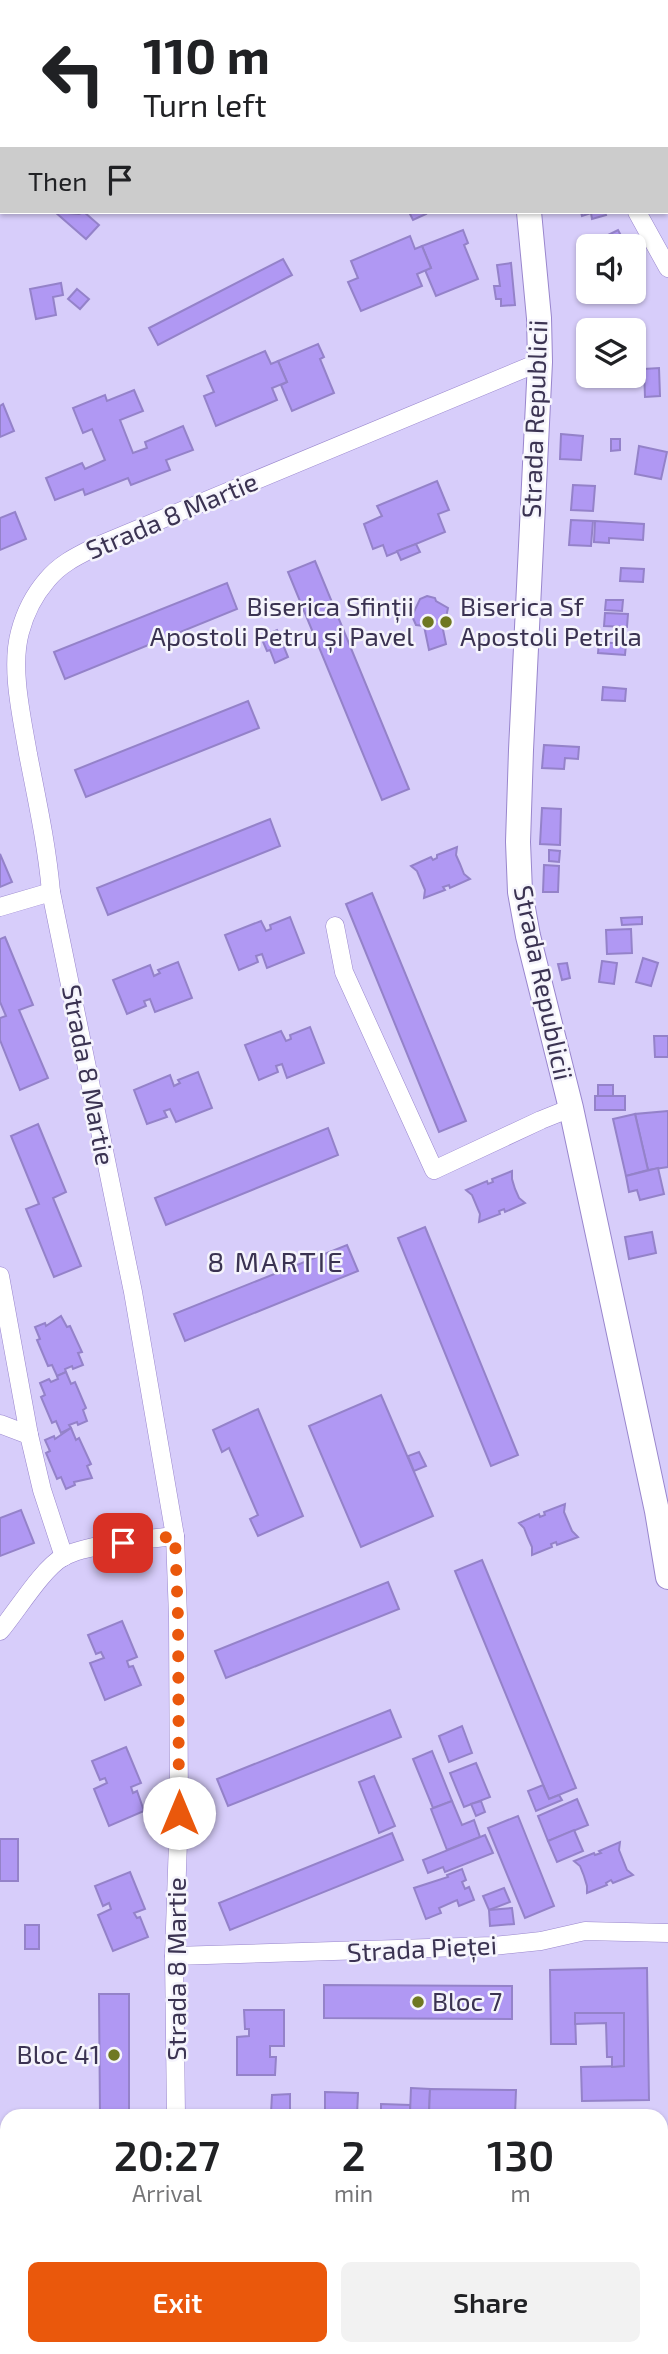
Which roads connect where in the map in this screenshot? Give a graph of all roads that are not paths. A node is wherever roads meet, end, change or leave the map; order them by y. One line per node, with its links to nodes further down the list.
1 (526, 214): 4 (main road, Strada Republicii)
2 (638, 214): 3 (street)
3 (668, 268)
4 (540, 362): 5 (street, Strada 8 Martie); 8 (main road, Strada Republicii)
5 (51, 892): 6 (street); 12 (street, Strada 8 Martie)
6 (0, 907)
7 (335, 926): 8 (street)
8 (571, 1108): 14 (main road, Strada Republicii)
9 (0, 1276): 11 (street)
10 (0, 1424): 11 (street)
11 (29, 1435): 13 (street)
12 (175, 1536): 13 (street); 17 (street, Strada 8 Martie)
13 (64, 1557): 15 (street)
14 (668, 1577)
15 (0, 1631)
16 (668, 1933): 17 (street, Strada Pieței)
17 (174, 1956): 18 (street, Strada 8 Martie)
18 (176, 2109)

